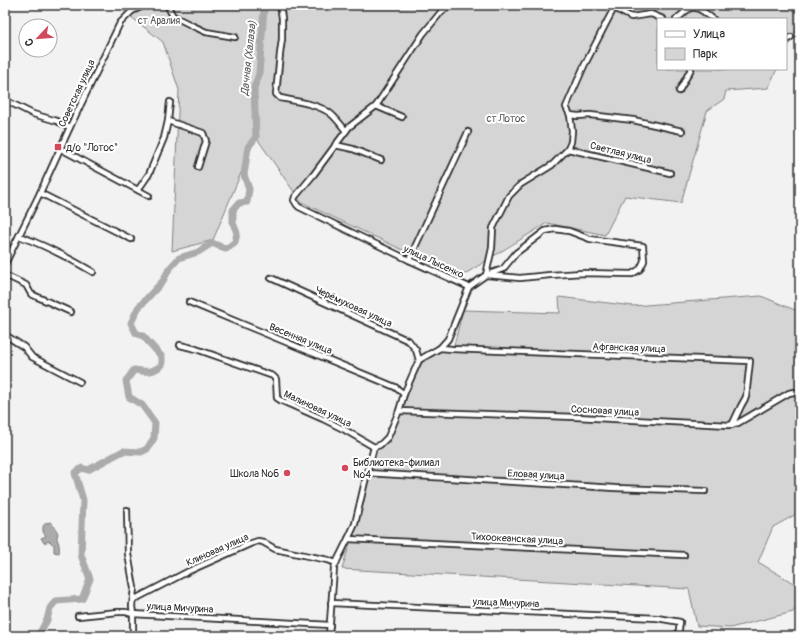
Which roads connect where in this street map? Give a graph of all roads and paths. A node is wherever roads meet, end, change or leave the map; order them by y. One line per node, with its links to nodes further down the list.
1 (145, 5): 20 (street, Советская улица)
2 (167, 5): 9 (street)
3 (280, 5): 21 (street)
4 (451, 5): 16 (street, улица Лысенко)
5 (612, 7): 6 (street); 17 (street)
6 (661, 18)
7 (678, 18): 8 (street)
8 (712, 18)
9 (235, 37)
10 (791, 37): 11 (street)
11 (787, 39)
12 (690, 70): 13 (street)
13 (679, 91)
14 (5, 100): 20 (street)
15 (170, 102): 19 (street)
16 (376, 106): 18 (street); 21 (street, улица Лысенко)
17 (570, 115): 22 (street); 26 (street)
18 (402, 117)
19 (168, 121): 28 (street); 30 (street)
20 (70, 127): 25 (street, Советская улица)
21 (346, 131): 24 (street, улица Лысенко)
22 (682, 131)
23 (468, 132): 35 (street)
24 (335, 145): 27 (street); 35 (street, улица Лысенко)
25 (60, 149): 30 (street); 31 (street, Советская улица)
26 (568, 149): 29 (street, Светлая улица); 39 (street)
27 (381, 160)
28 (198, 167)
29 (670, 173)
30 (138, 190): 32 (street)
31 (40, 193): 33 (street, Советская улица); 34 (street)
32 (149, 196)
33 (20, 236): 36 (street, Советская улица); 37 (street)
34 (131, 239)
35 (409, 260): 41 (street, улица Лысенко)
36 (5, 264)
37 (93, 272)
38 (5, 275): 43 (street)
39 (486, 275): 39 (street); 41 (street)
40 (271, 278): 47 (street, Черёмуховая улица)
41 (469, 287): 46 (street, улица Лысенко)
42 (189, 302): 49 (street, Весенняя улица)
43 (71, 312)
44 (5, 335): 48 (street)
45 (180, 345): 53 (street, Малиновая улица)
46 (440, 348): 47 (street, улица Лысенко); 52 (street, Афганская улица)
47 (419, 360): 49 (street)
48 (80, 382)
49 (404, 394): 51 (street)
50 (800, 395): 52 (street, Сосновая улица)
51 (399, 411): 52 (street, Сосновая улица); 53 (street)
52 (732, 425)
53 (374, 447): 54 (street)
54 (367, 473): 55 (street, Еловая улица); 57 (street)
55 (705, 491)
56 (128, 510): 60 (street)
57 (348, 539): 58 (street, Тихоокеанская улица); 59 (street)
58 (684, 555)
59 (336, 563): 60 (street, Клиновая улица); 61 (street)
60 (132, 600): 62 (street)
61 (331, 603): 64 (street); 67 (street, улица Мичурина)
62 (133, 614): 63 (street, улица Мичурина); 64 (street, улица Мичурина); 65 (street)
63 (78, 616)
64 (330, 625): 66 (street)
65 (133, 636)
66 (329, 636)
67 (678, 636)

